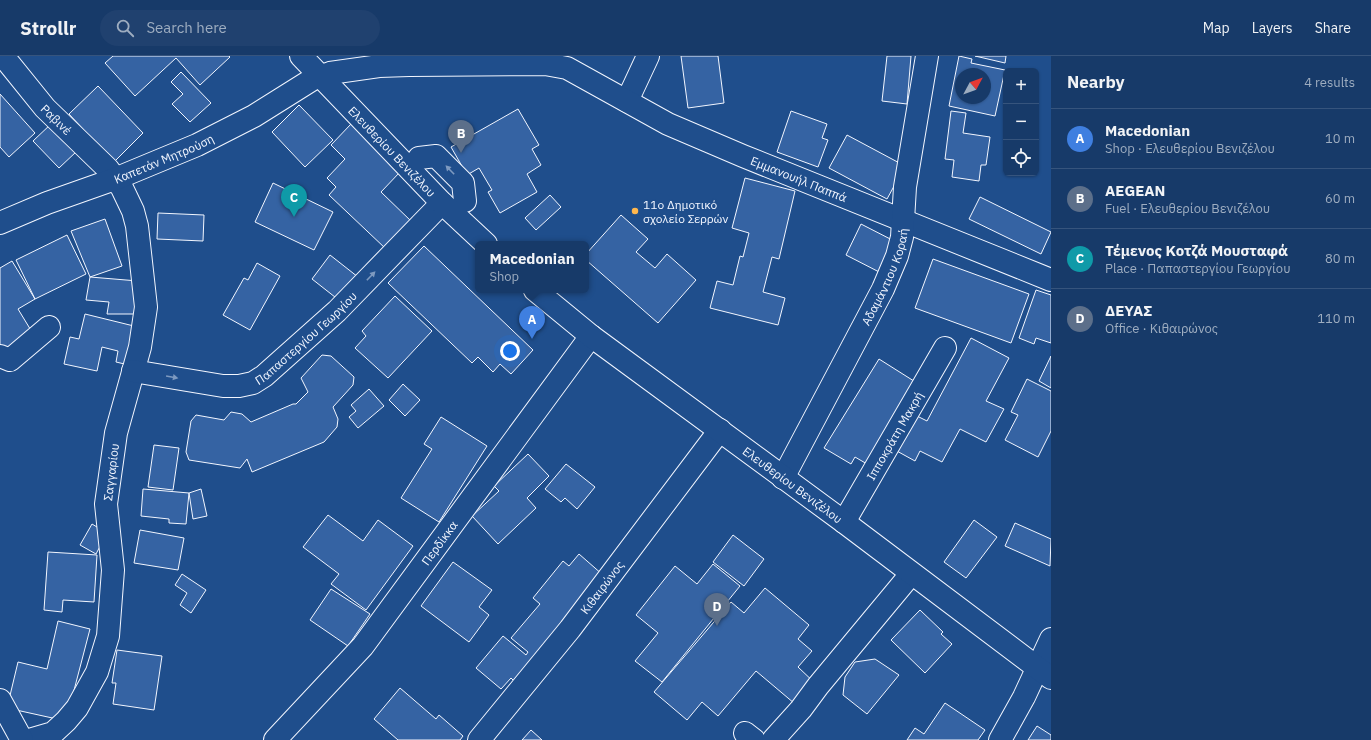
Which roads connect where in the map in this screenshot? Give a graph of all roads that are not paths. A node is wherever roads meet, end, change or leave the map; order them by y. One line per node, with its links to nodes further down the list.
1 (3, 56): 9 (street, Ραβινέ)
2 (301, 56): 6 (street, Ελευθερίου Βενιζέλου)
3 (648, 56): 7 (street)
4 (926, 56): 12 (street, Αδαμάντιου Κοραή)
5 (564, 61): 6 (street, Καπετάν Μητρούση); 7 (street, Εμμανουήλ Παππά)
6 (319, 76): 9 (street, Καπετάν Μητρούση); 11 (street, Ελευθερίου Βενιζέλου)
7 (627, 102): 12 (street, Εμμανουήλ Παππά)
8 (419, 158): 10 (street, one-way to 8)
9 (115, 179): 13 (street, Καπετάν Μητρούση); 21 (street, Σαγγαρίου)
10 (465, 201)
11 (442, 203): 14 (street, Ελευθερίου Βενιζέλου); 21 (street, Παπαστεργίου Γεωργίου, one-way to 11)
12 (903, 219): 15 (street, Εμμανουήλ Παππά); 23 (street, Αδαμάντιου Κοραή)
13 (0, 223)
14 (483, 241)
15 (1051, 280)
16 (539, 293): 18 (street, Ελευθερίου Βενιζέλου)
17 (49, 327): 20 (street)
18 (591, 336): 22 (street, Ελευθερίου Βενιζέλου); 31 (street, Περδίκκα)
19 (945, 348): 24 (street, Ιπποκράτη Μακρή)
20 (0, 356)
21 (134, 371): 30 (street, Σαγγαρίου)
22 (720, 430): 23 (street, Ελευθερίου Βενιζέλου); 32 (street, Κιθαιρώνος)
23 (783, 478): 24 (street, Ελευθερίου Βενιζέλου)
24 (844, 522): 25 (street, Ελευθερίου Βενιζέλου)
25 (911, 574): 27 (street, Ελευθερίου Βενιζέλου); 33 (street)
26 (1051, 639): 27 (street)
27 (1044, 674): 34 (street)
28 (0, 700): 29 (street)
29 (22, 740)
30 (29, 740)
31 (275, 740)
32 (479, 740)
33 (773, 740)
34 (1000, 740)

